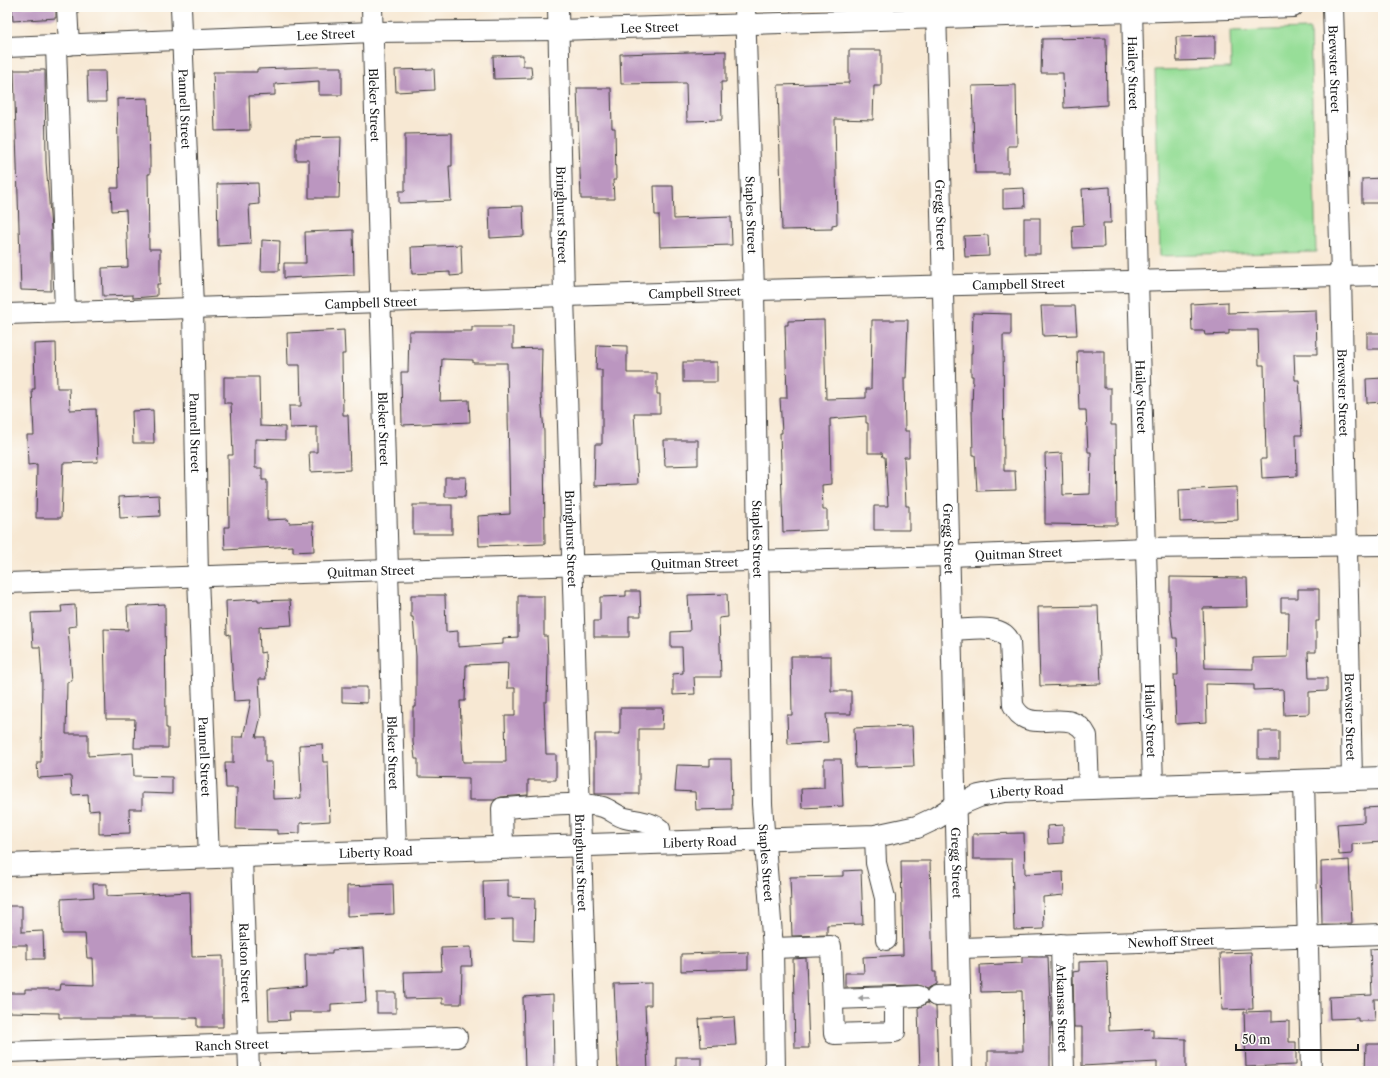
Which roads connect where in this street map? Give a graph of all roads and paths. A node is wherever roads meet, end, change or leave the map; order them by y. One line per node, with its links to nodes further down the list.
1 (67, 7): 13 (street)
2 (181, 7): 12 (street, Pannell Street)
3 (372, 7): 11 (street, Bleker Street)
4 (558, 7): 10 (street, Bringhurst Street)
5 (1293, 7): 7 (street, Lee Street)
6 (1333, 7): 16 (street, Brewster Street)
7 (1132, 10): 8 (street, Lee Street); 17 (street, Hailey Street)
8 (937, 13): 9 (street, Lee Street); 18 (street, Gregg Street)
9 (746, 15): 10 (street, Lee Street); 19 (street, Staples Street)
10 (559, 30): 11 (street, Lee Street); 20 (street, Bringhurst Street)
11 (373, 32): 12 (street, Lee Street); 21 (street, Bleker Street)
12 (182, 40): 13 (street, Lee Street); 22 (street, Pannell Street)
13 (63, 45): 14 (street, Lee Street); 23 (street)
14 (7, 47)
15 (1383, 275): 16 (street, Campbell Street)
16 (1341, 276): 17 (street, Campbell Street); 26 (street, Brewster Street)
17 (1138, 280): 18 (street, Campbell Street); 27 (street, Hailey Street)
18 (943, 286): 19 (street, Campbell Street); 28 (street, Gregg Street)
19 (754, 290): 20 (street, Campbell Street); 29 (street, Staples Street)
20 (564, 296): 21 (street, Campbell Street); 30 (street, Bringhurst Street)
21 (381, 302): 22 (street, Campbell Street); 31 (street, Bleker Street)
22 (194, 307): 23 (street, Campbell Street); 32 (street, Pannell Street)
23 (65, 312): 24 (street, Campbell Street)
24 (7, 314)
25 (1383, 545): 26 (street, Quitman Street)
26 (1347, 546): 27 (street, Quitman Street); 36 (street, Brewster Street)
27 (1146, 548): 28 (street, Quitman Street); 38 (street, Hailey Street)
28 (951, 556): 29 (street, Quitman Street); 34 (street, Gregg Street)
29 (759, 560): 30 (street, Quitman Street); 43 (street, Staples Street)
30 (573, 565): 31 (street, Quitman Street); 40 (street, Bringhurst Street)
31 (389, 570): 32 (street, Quitman Street); 47 (street, Bleker Street)
32 (198, 577): 33 (street, Quitman Street); 49 (street, Pannell Street)
33 (7, 582)
34 (952, 630): 39 (street); 41 (street, Gregg Street)
35 (1383, 778): 36 (main road, Liberty Road)
36 (1352, 779): 37 (main road, Liberty Road)
37 (1304, 780): 38 (main road, Liberty Road); 52 (street)
38 (1153, 786): 39 (main road, Liberty Road)
39 (1089, 788): 41 (main road, Liberty Road)
40 (580, 805): 44 (street); 45 (street, Bringhurst Street); 46 (street)
41 (955, 806): 42 (main road, Liberty Road); 56 (street, Gregg Street)
42 (875, 836): 43 (main road, Liberty Road); 53 (street)
43 (764, 838): 44 (main road, Liberty Road); 55 (street, Staples Street)
44 (661, 842): 45 (main road, Liberty Road)
45 (581, 846): 46 (main road, Liberty Road); 64 (street, Bringhurst Street)
46 (503, 848): 47 (main road, Liberty Road)
47 (396, 851): 48 (main road, Liberty Road)
48 (242, 856): 49 (main road, Liberty Road); 61 (street, Ralston Street)
49 (208, 858): 50 (main road, Liberty Road)
50 (7, 865)
51 (1383, 934): 52 (street, Newhoff Street)
52 (1308, 936): 54 (street, Newhoff Street); 68 (street)
53 (886, 940)
54 (1061, 944): 56 (street, Newhoff Street); 67 (street, Arkansas Street)
55 (773, 948): 59 (street); 65 (street, Staples Street)
56 (960, 948): 57 (street, Gregg Street)
57 (960, 996): 58 (street); 66 (street, Gregg Street)
58 (895, 997): 59 (street, one-way to 59); 59 (street)
59 (833, 999)
60 (457, 1037): 61 (street, Ranch Street)
61 (248, 1044): 62 (street, Ranch Street); 63 (street, Ralston Street)
62 (7, 1052)
63 (249, 1071)
64 (588, 1071)
65 (775, 1071)
66 (962, 1071)
67 (1064, 1071)
68 (1311, 1071)

